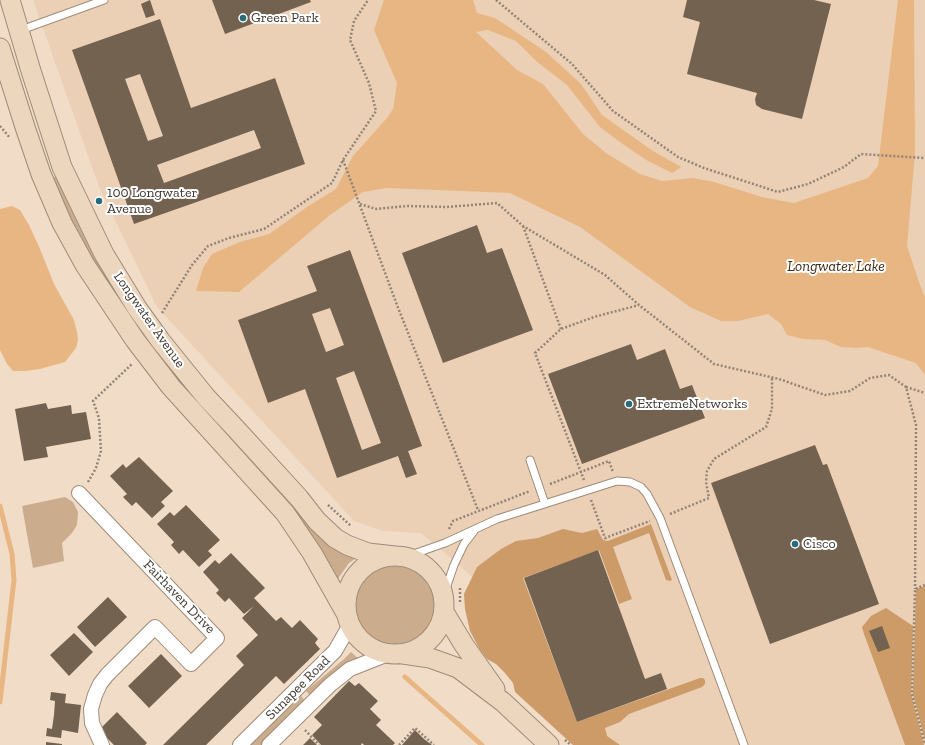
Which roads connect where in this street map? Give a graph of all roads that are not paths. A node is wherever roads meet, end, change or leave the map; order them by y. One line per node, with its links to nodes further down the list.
1 (10, 0): 4 (street, Longwater Avenue)
2 (104, 0): 3 (lane)
3 (90, 2): 4 (lane)
4 (19, 31): 10 (street, Longwater Avenue)
5 (0, 48): 12 (street, Longwater Avenue)
6 (530, 460): 8 (lane)
7 (79, 493): 15 (street, Fairhaven Drive)
8 (545, 504): 9 (lane); 19 (lane)
9 (476, 529): 10 (lane); 11 (lane)
10 (400, 557): 11 (street); 12 (street)
11 (444, 605): 13 (street); 14 (street)
12 (348, 620): 13 (street); 16 (street, Sunapee Road)
13 (396, 654): 14 (street); 17 (street, Sunapee Road)
14 (503, 702): 18 (street)
15 (102, 745)
16 (240, 745)
17 (269, 745)
18 (549, 745)
19 (744, 745)

